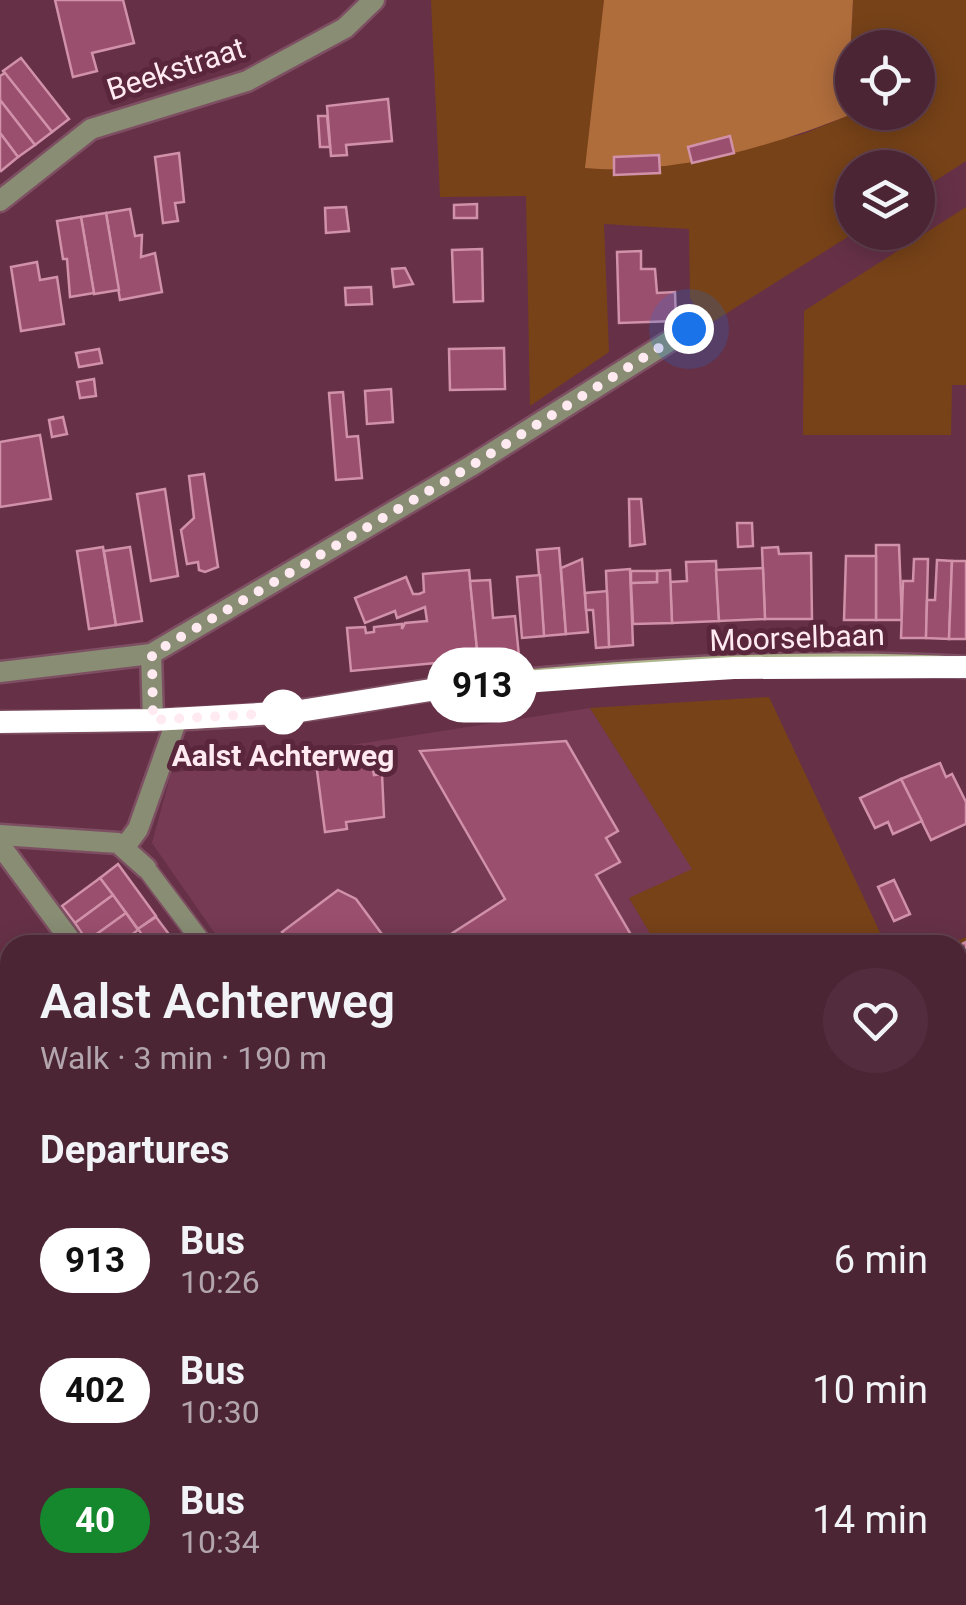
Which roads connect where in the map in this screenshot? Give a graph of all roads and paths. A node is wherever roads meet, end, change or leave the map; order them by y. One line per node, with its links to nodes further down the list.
1 (374, 0): 2 (street, Beekstraat)
2 (0, 201)
3 (689, 329): 4 (street)
4 (152, 654): 6 (street); 8 (street)
5 (966, 668): 7 (main road, Moorselbaan)
6 (0, 672)
7 (177, 719): 8 (main road, Moorselbaan); 12 (street)
8 (153, 720): 9 (main road, Moorselbaan)
9 (0, 722)
10 (0, 835): 12 (street)
11 (0, 844): 14 (street)
12 (124, 848): 13 (street)
13 (146, 868): 15 (lane)
14 (67, 935)
15 (196, 935)

